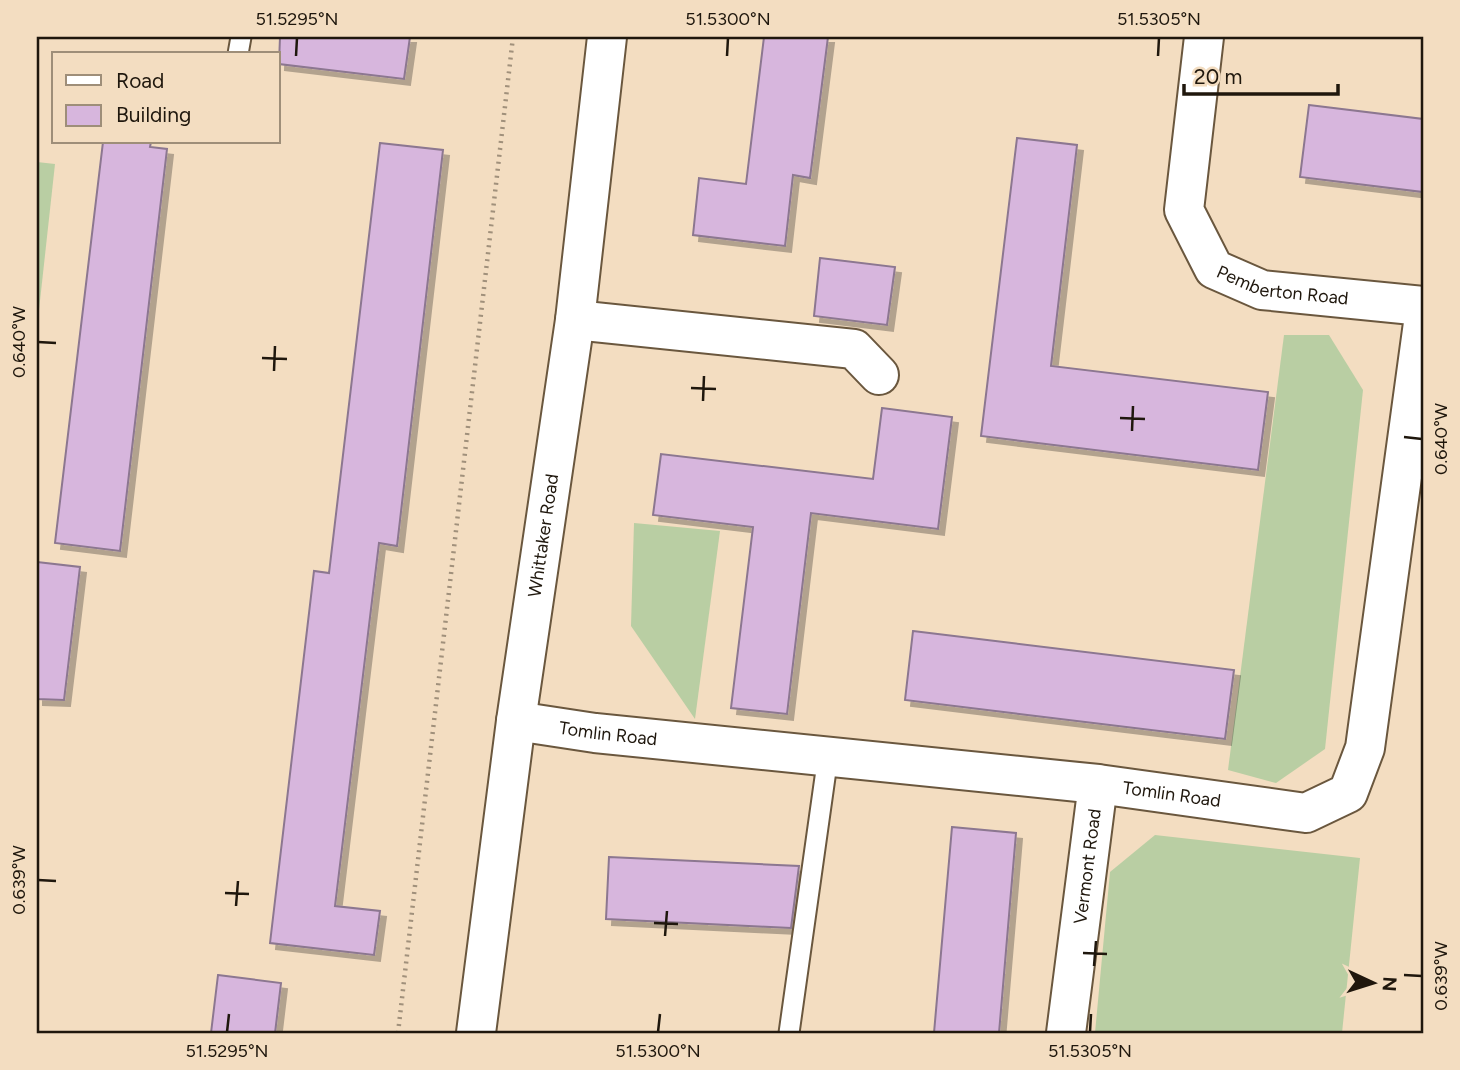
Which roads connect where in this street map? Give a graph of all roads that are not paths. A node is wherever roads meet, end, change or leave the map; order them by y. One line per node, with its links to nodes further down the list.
1 (607, 37): 4 (street, Whittaker Road)
2 (1204, 37): 3 (street, Pemberton Road)
3 (1423, 306)
4 (575, 320): 6 (street); 7 (street, Whittaker Road)
5 (1423, 323): 9 (street, Tomlin Road)
6 (878, 375)
7 (516, 720): 8 (street, Tomlin Road); 10 (street, Whittaker Road)
8 (828, 756): 9 (street, Tomlin Road); 11 (lane)
9 (1098, 784): 12 (street, Vermont Road)
10 (476, 1033)
11 (789, 1033)
12 (1066, 1033)

